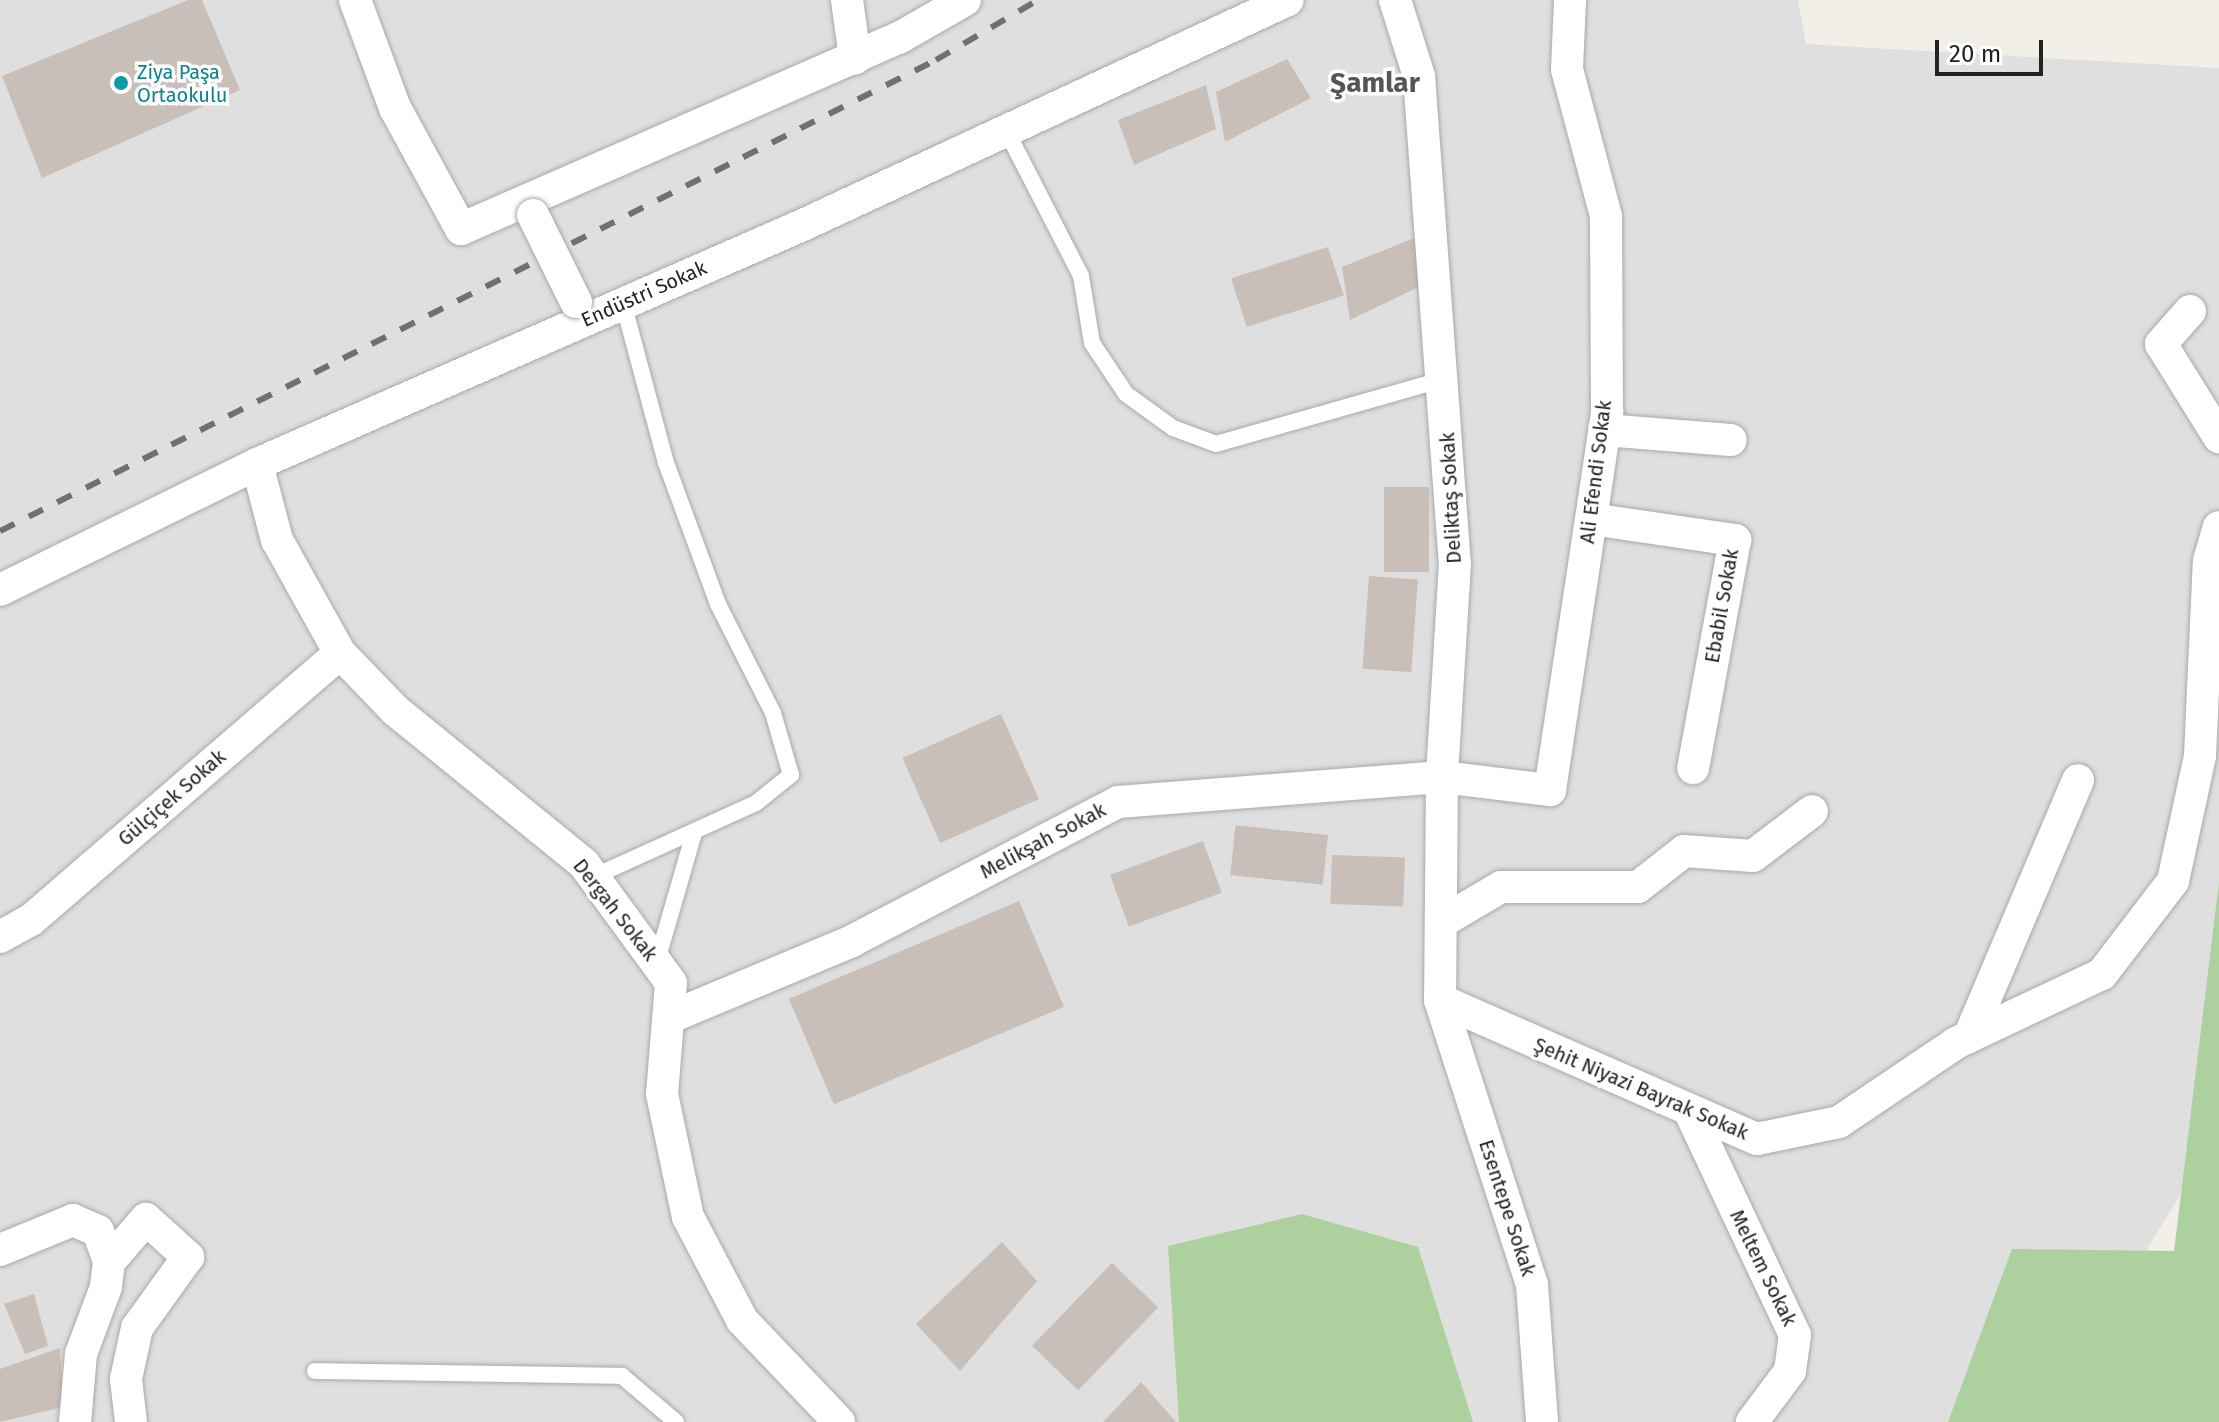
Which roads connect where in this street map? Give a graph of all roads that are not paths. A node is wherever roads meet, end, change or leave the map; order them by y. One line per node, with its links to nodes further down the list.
1 (355, 0): 10 (street)
2 (847, 0): 8 (street)
3 (965, 0): 7 (street)
4 (1288, 0): 9 (street, Endüstri Sokak)
5 (1395, 0): 14 (street, Deliktaş Sokak)
6 (1570, 0): 15 (street, Ali Efendi Sokak)
7 (925, 11): 8 (street)
8 (855, 58): 10 (street)
9 (1006, 130): 11 (street, Endüstri Sokak); 14 (lane)
10 (476, 222): 12 (street, bridge)
11 (623, 303): 12 (street, Endüstri Sokak); 27 (lane)
12 (581, 311): 18 (street, Endüstri Sokak)
13 (2190, 311): 16 (street)
14 (1445, 379): 24 (street, Deliktaş Sokak)
15 (1604, 430): 17 (street); 19 (street, Ali Efendi Sokak)
16 (2219, 437)
17 (1731, 440)
18 (257, 464): 21 (street, Endüstri Sokak); 22 (street, Dergah Sokak)
19 (1591, 519): 23 (street, Ebabil Sokak); 24 (street, Ali Efendi Sokak)
20 (2219, 527): 34 (street, Şehit Niyazi Bayrak Sokak)
21 (0, 590)
22 (340, 653): 28 (street, Dergah Sokak); 30 (street, Gülçiçek Sokak)
23 (1693, 768)
24 (1442, 777): 29 (street, Deliktaş Sokak); 33 (street, Melikşah Sokak)
25 (2078, 780): 34 (street)
26 (1812, 811): 29 (street)
27 (693, 836): 28 (lane); 31 (lane)
28 (593, 877): 31 (street, Dergah Sokak)
29 (1445, 920): 32 (street, Deliktaş Sokak)
30 (0, 937)
31 (656, 963): 33 (street, Dergah Sokak)
32 (1440, 1000): 35 (street, Şehit Niyazi Bayrak Sokak); 43 (street, Esentepe Sokak)
33 (673, 1016): 42 (street, Dergah Sokak)
34 (1969, 1037): 35 (street, Şehit Niyazi Bayrak Sokak)
35 (1689, 1110): 44 (street, Meltem Sokak)
36 (0, 1250): 37 (street)
37 (109, 1262): 39 (street); 40 (street)
38 (315, 1371): 41 (lane)
39 (75, 1422)
40 (131, 1422)
41 (676, 1422)
42 (839, 1422)
43 (1542, 1422)
44 (1752, 1422)

